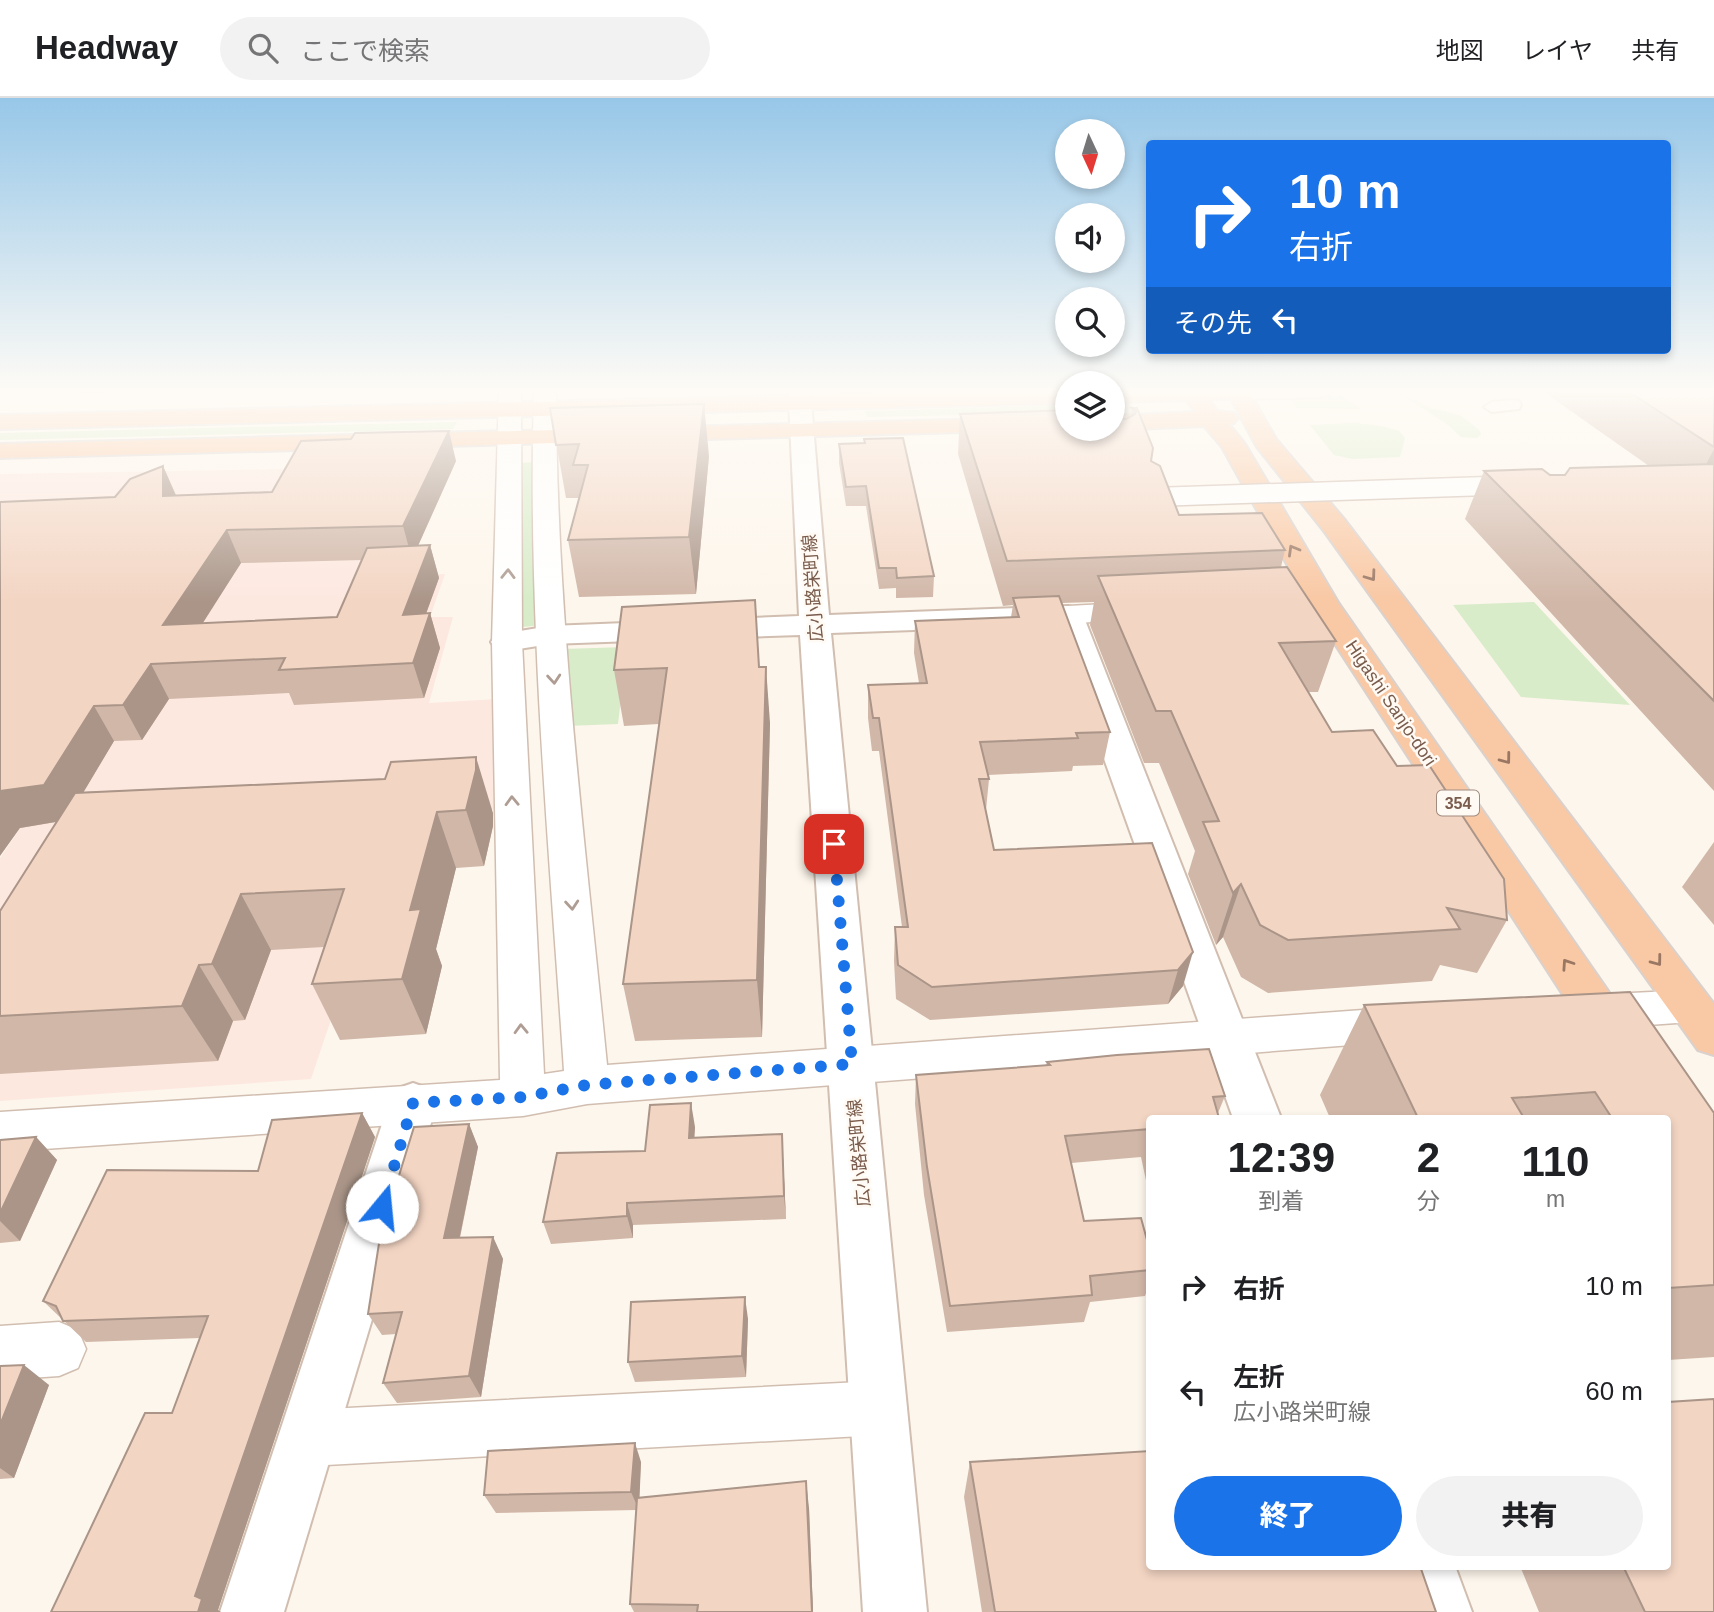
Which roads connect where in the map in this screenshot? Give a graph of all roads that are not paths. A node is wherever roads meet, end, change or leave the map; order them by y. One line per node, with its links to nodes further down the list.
1 (509, 461): 14 (street, one-way to 1)
2 (545, 461): 13 (street)
3 (804, 461): 12 (street, 広小路栄町線)
4 (1241, 461): 15 (highway, Higashi Sanjo-dori / 354, one-way to 4)
5 (1281, 461): 18 (highway, one-way to 18)
6 (1541, 484): 7 (street, bridge)
7 (1502, 485): 8 (street, bridge); 9 (street)
8 (1154, 496)
9 (1518, 501)
10 (1165, 610): 11 (street)
11 (1069, 615): 12 (street); 19 (street)
12 (815, 625): 13 (street); 20 (street, 広小路栄町線)
13 (550, 635): 14 (street); 22 (street, one-way to 22)
14 (507, 642): 23 (street, one-way to 14)
15 (1598, 1012): 16 (street); 18 (street); 21 (highway, Higashi Sanjo-dori / 354)
16 (1557, 1013)
17 (1446, 1020): 19 (street)
18 (1703, 1021)
19 (1226, 1037): 20 (street); 25 (street)
20 (852, 1064): 22 (street); 29 (street, 広小路栄町線)
21 (1637, 1069)
22 (587, 1085): 23 (street)
23 (523, 1097): 24 (street)
24 (413, 1103): 26 (street); 30 (street)
25 (1256, 1115)
26 (0, 1132)
27 (59, 1349): 28 (street)
28 (0, 1353)
29 (880, 1408): 30 (street); 33 (street, 広小路栄町線)
30 (308, 1438): 32 (street)
31 (1424, 1570): 34 (street)
32 (252, 1612)
33 (895, 1612)
34 (1440, 1612)

